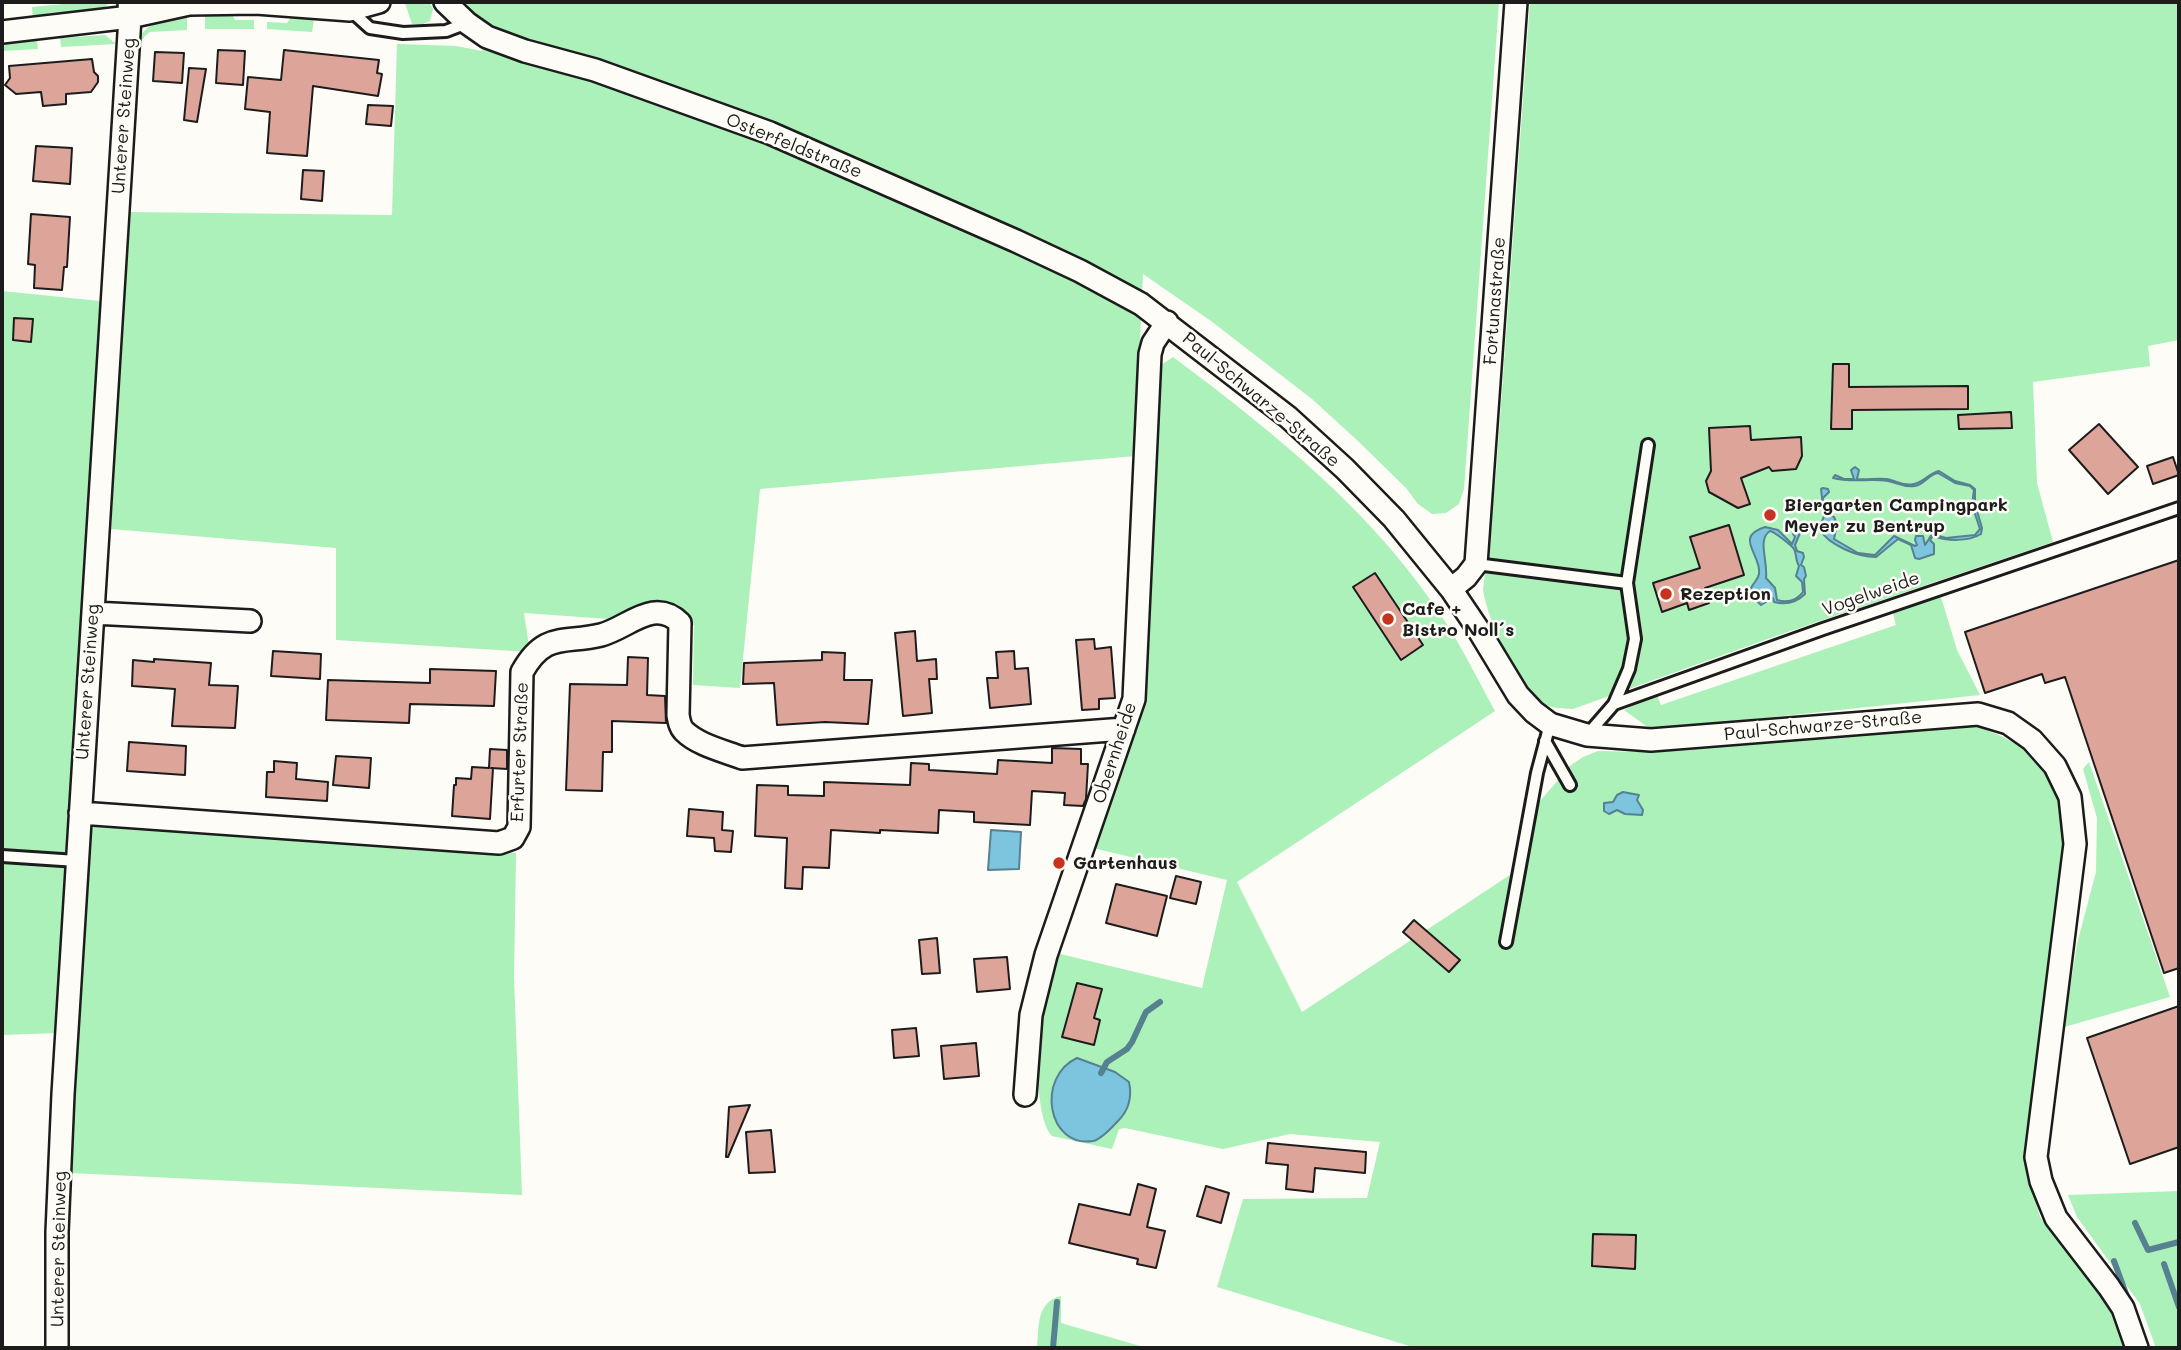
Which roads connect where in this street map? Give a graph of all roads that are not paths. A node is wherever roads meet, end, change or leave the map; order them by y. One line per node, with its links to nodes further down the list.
1 (379, 2): 5 (street)
2 (446, 2): 6 (street, Osterfeldstraße)
3 (1516, 2): 12 (street, Fortunastraße)
4 (129, 9): 5 (street); 7 (street); 15 (street, Unterer Steinweg)
5 (350, 10): 6 (lane)
6 (467, 23): 8 (street, Osterfeldstraße)
7 (2, 32)
8 (1141, 304): 9 (street, Paul-Schwarze-Straße)
9 (1167, 322): 14 (street, Paul-Schwarze-Straße); 18 (street, Obernheide)
10 (1648, 445): 13 (lane)
11 (2179, 508): 17 (lane, Vogelweide)
12 (1476, 564): 13 (lane); 14 (street)
13 (1627, 583): 17 (lane)
14 (1451, 589): 19 (street, Paul-Schwarze-Straße)
15 (93, 613): 16 (street); 22 (street, Unterer Steinweg)
16 (250, 621)
17 (1614, 704): 20 (lane, Vogelweide)
18 (1124, 729): 22 (street, Erfurter Straße); 26 (street, Obernheide)
19 (1548, 733): 20 (street, Paul-Schwarze-Straße); 21 (lane); 25 (lane)
20 (1587, 735): 28 (street, Paul-Schwarze-Straße)
21 (1570, 785)
22 (80, 813): 24 (street, Unterer Steinweg)
23 (2, 856): 24 (lane)
24 (77, 861): 27 (street, Unterer Steinweg)
25 (1506, 942)
26 (1025, 1095)
27 (57, 1348)
28 (2137, 1348)

